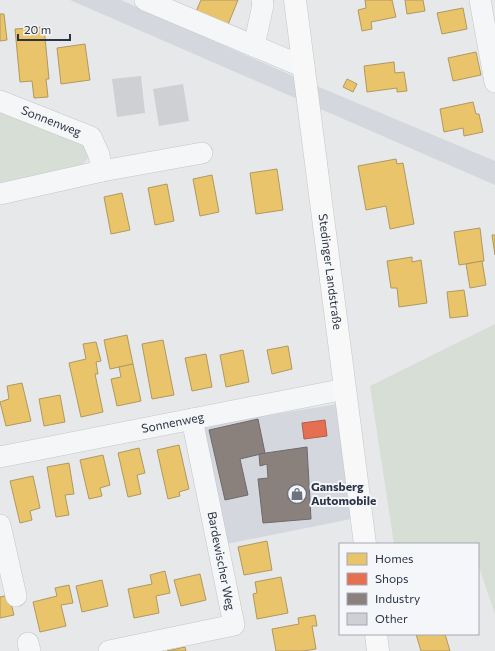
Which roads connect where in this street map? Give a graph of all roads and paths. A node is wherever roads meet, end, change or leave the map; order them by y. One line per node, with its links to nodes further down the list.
1 (145, 0): 5 (street)
2 (262, 0): 5 (street)
3 (295, 0): 6 (main road, Stedinger Landstraße)
4 (480, 0): 7 (street)
5 (254, 46): 6 (street)
6 (304, 66): 12 (main road, Stedinger Landstraße)
7 (495, 82)
8 (0, 101): 10 (street, Sonnenweg)
9 (202, 153): 10 (street)
10 (102, 171): 11 (street)
11 (0, 194)
12 (345, 389): 13 (street, Sonnenweg); 16 (main road, Stedinger Landstraße)
13 (192, 419): 14 (street, Sonnenweg); 19 (street, Bardewischer Weg)
14 (0, 457)
15 (0, 525): 17 (street)
16 (365, 543)
17 (16, 596)
18 (376, 635): 20 (main road)
19 (109, 651)
20 (378, 651)

